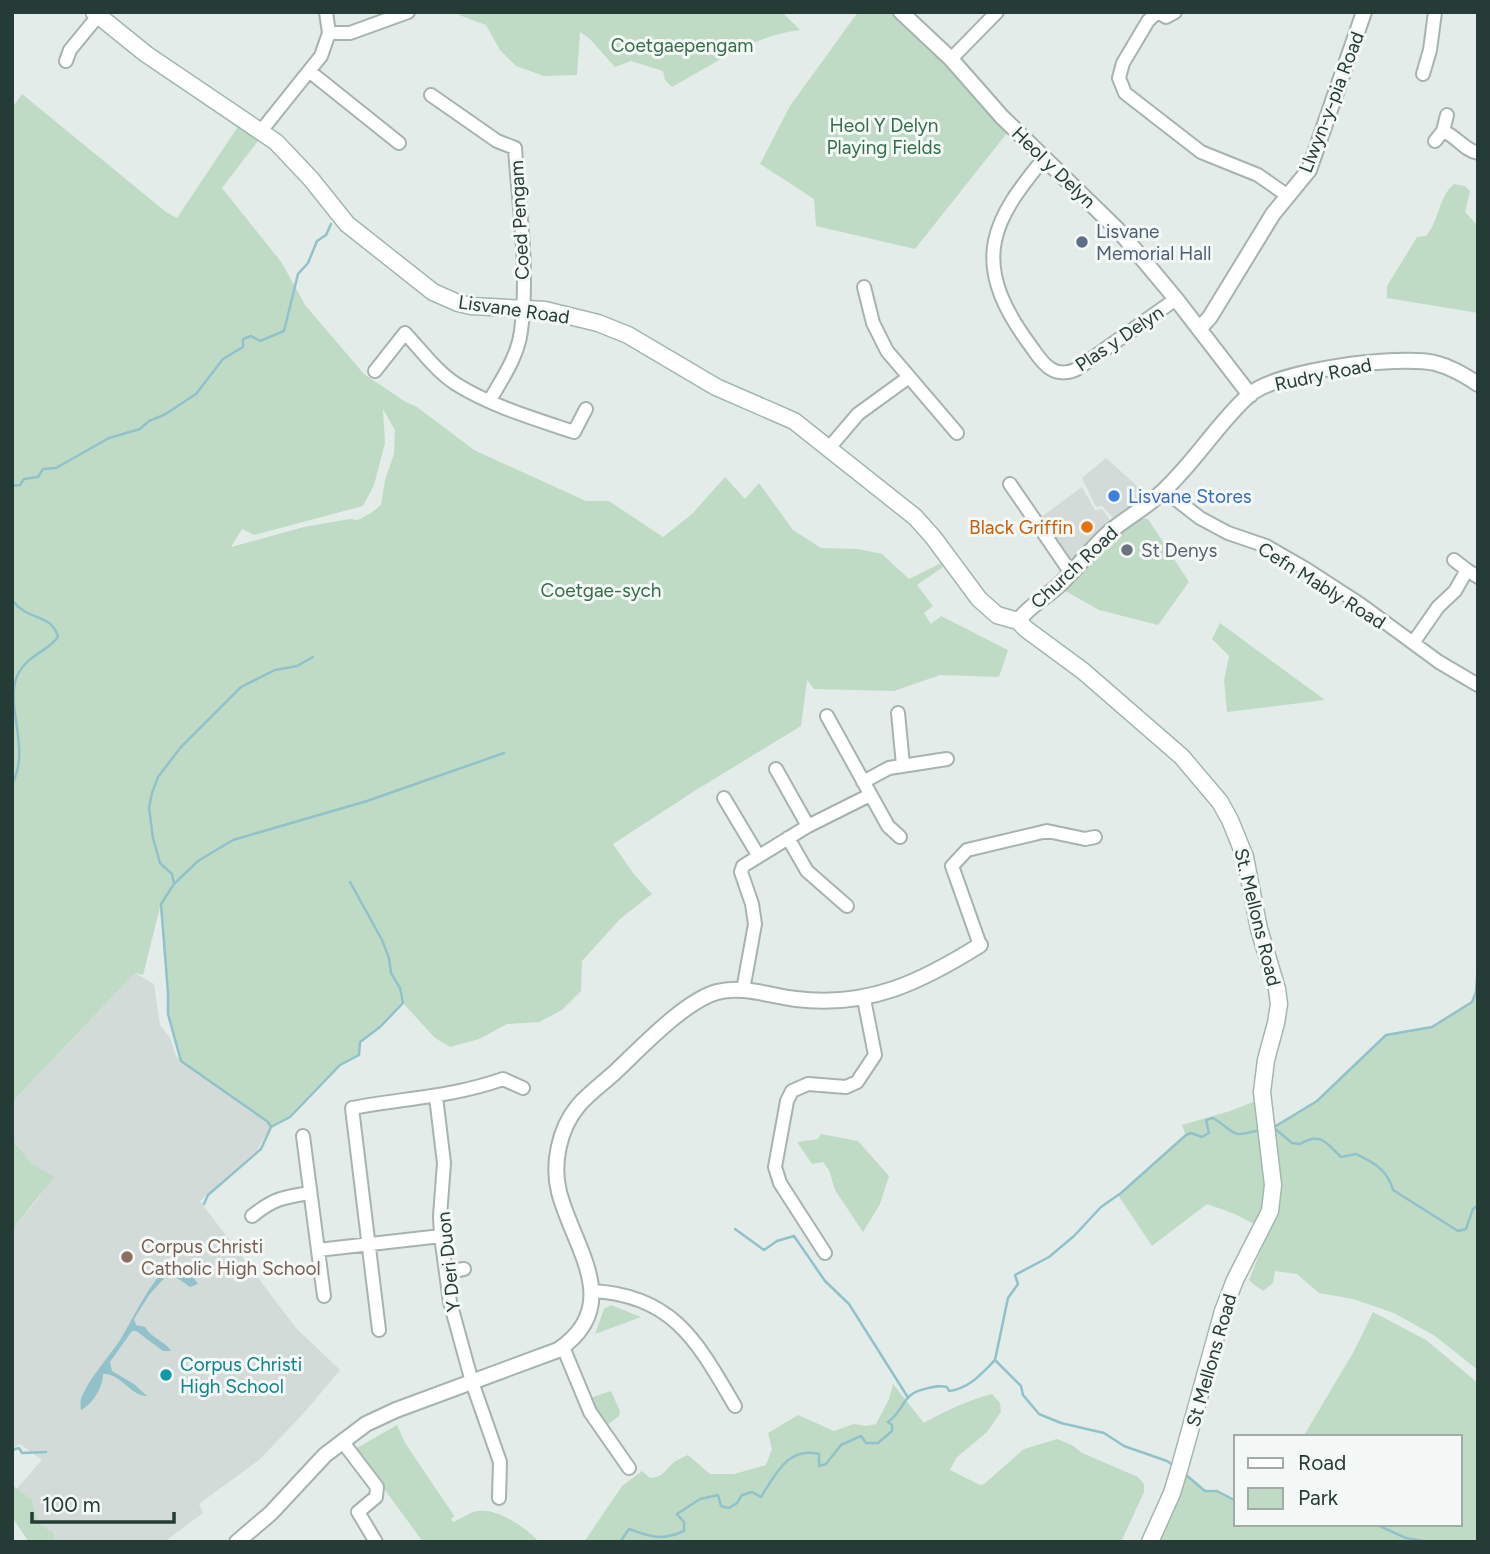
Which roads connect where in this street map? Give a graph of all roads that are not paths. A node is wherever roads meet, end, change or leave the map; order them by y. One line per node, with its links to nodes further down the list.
1 (326, 12): 10 (street)
2 (408, 12): 10 (street)
3 (901, 12): 11 (street, Heol y Delyn)
4 (997, 12): 11 (street)
5 (1157, 12): 6 (street); 21 (street)
6 (1175, 12)
7 (1364, 12): 21 (street, Llwyn-y-pia Road)
8 (1435, 12): 14 (street)
9 (96, 14): 12 (street); 17 (main road, Lisvane Road)
10 (329, 33): 13 (street)
11 (951, 59): 20 (street, Heol y Delyn)
12 (66, 61)
13 (309, 71): 17 (street); 18 (street)
14 (1423, 74)
15 (431, 95): 24 (street, Coed Pengam)
16 (1447, 115): 19 (street)
17 (261, 131): 24 (main road, Lisvane Road)
18 (399, 143)
19 (1478, 153)
20 (1044, 158): 23 (street, Heol y Delyn); 23 (street, Plas y Delyn)
21 (1288, 196): 25 (street, Llwyn-y-pia Road)
22 (864, 287): 27 (street)
23 (1176, 299): 25 (street, Heol y Delyn)
24 (522, 308): 30 (street); 33 (main road, Lisvane Road)
25 (1200, 328): 29 (street, Heol y Delyn)
26 (375, 371): 30 (street)
27 (909, 377): 32 (street); 33 (street)
28 (1478, 384): 29 (street, Rudry Road)
29 (1250, 395): 35 (street, Church Road)
30 (491, 400): 31 (street)
31 (586, 409)
32 (957, 433)
33 (830, 448): 39 (main road, Lisvane Road)
34 (1010, 484): 37 (street)
35 (1164, 490): 37 (street, Church Road); 40 (street, Cefn Mably Road)
36 (1454, 560): 38 (street)
37 (1070, 573): 39 (street, Church Road)
38 (1472, 574): 40 (street)
39 (1018, 621): 62 (main road, St. Mellons Road)
40 (1413, 643): 41 (street, Cefn Mably Road)
41 (1478, 685)
42 (898, 713): 45 (street)
43 (827, 716): 47 (street)
44 (947, 759): 45 (street)
45 (903, 765): 47 (street)
46 (776, 769): 50 (street)
47 (863, 782): 48 (street)
48 (870, 796): 50 (street); 51 (street)
49 (724, 798): 54 (street)
50 (808, 826): 53 (street)
51 (900, 836)
52 (1095, 837): 56 (street)
53 (788, 838): 54 (street); 55 (street)
54 (758, 855): 57 (street)
55 (847, 906)
56 (980, 945): 58 (street)
57 (743, 990): 58 (street); 71 (street)
58 (864, 999): 68 (street)
59 (523, 1088): 60 (street)
60 (436, 1097): 65 (street, Y Deri Duon); 66 (street)
61 (303, 1136): 63 (street)
62 (1267, 1138): 82 (main road, St Mellons Road)
63 (310, 1193): 64 (street); 67 (street)
64 (252, 1216)
65 (441, 1236): 66 (street); 70 (street, Y Deri Duon)
66 (367, 1244): 67 (street); 73 (street)
67 (318, 1250): 72 (street)
68 (825, 1253)
69 (464, 1269): 70 (street)
70 (446, 1272): 75 (street, Y Deri Duon)
71 (592, 1291): 74 (street); 76 (street)
72 (324, 1296)
73 (379, 1330)
74 (563, 1346): 75 (street); 78 (street)
75 (472, 1382): 77 (street); 79 (street, Y Deri Duon)
76 (735, 1406)
77 (342, 1441): 80 (street); 81 (street)
78 (629, 1468)
79 (499, 1498)
80 (237, 1542)
81 (376, 1542)
82 (1150, 1542)

